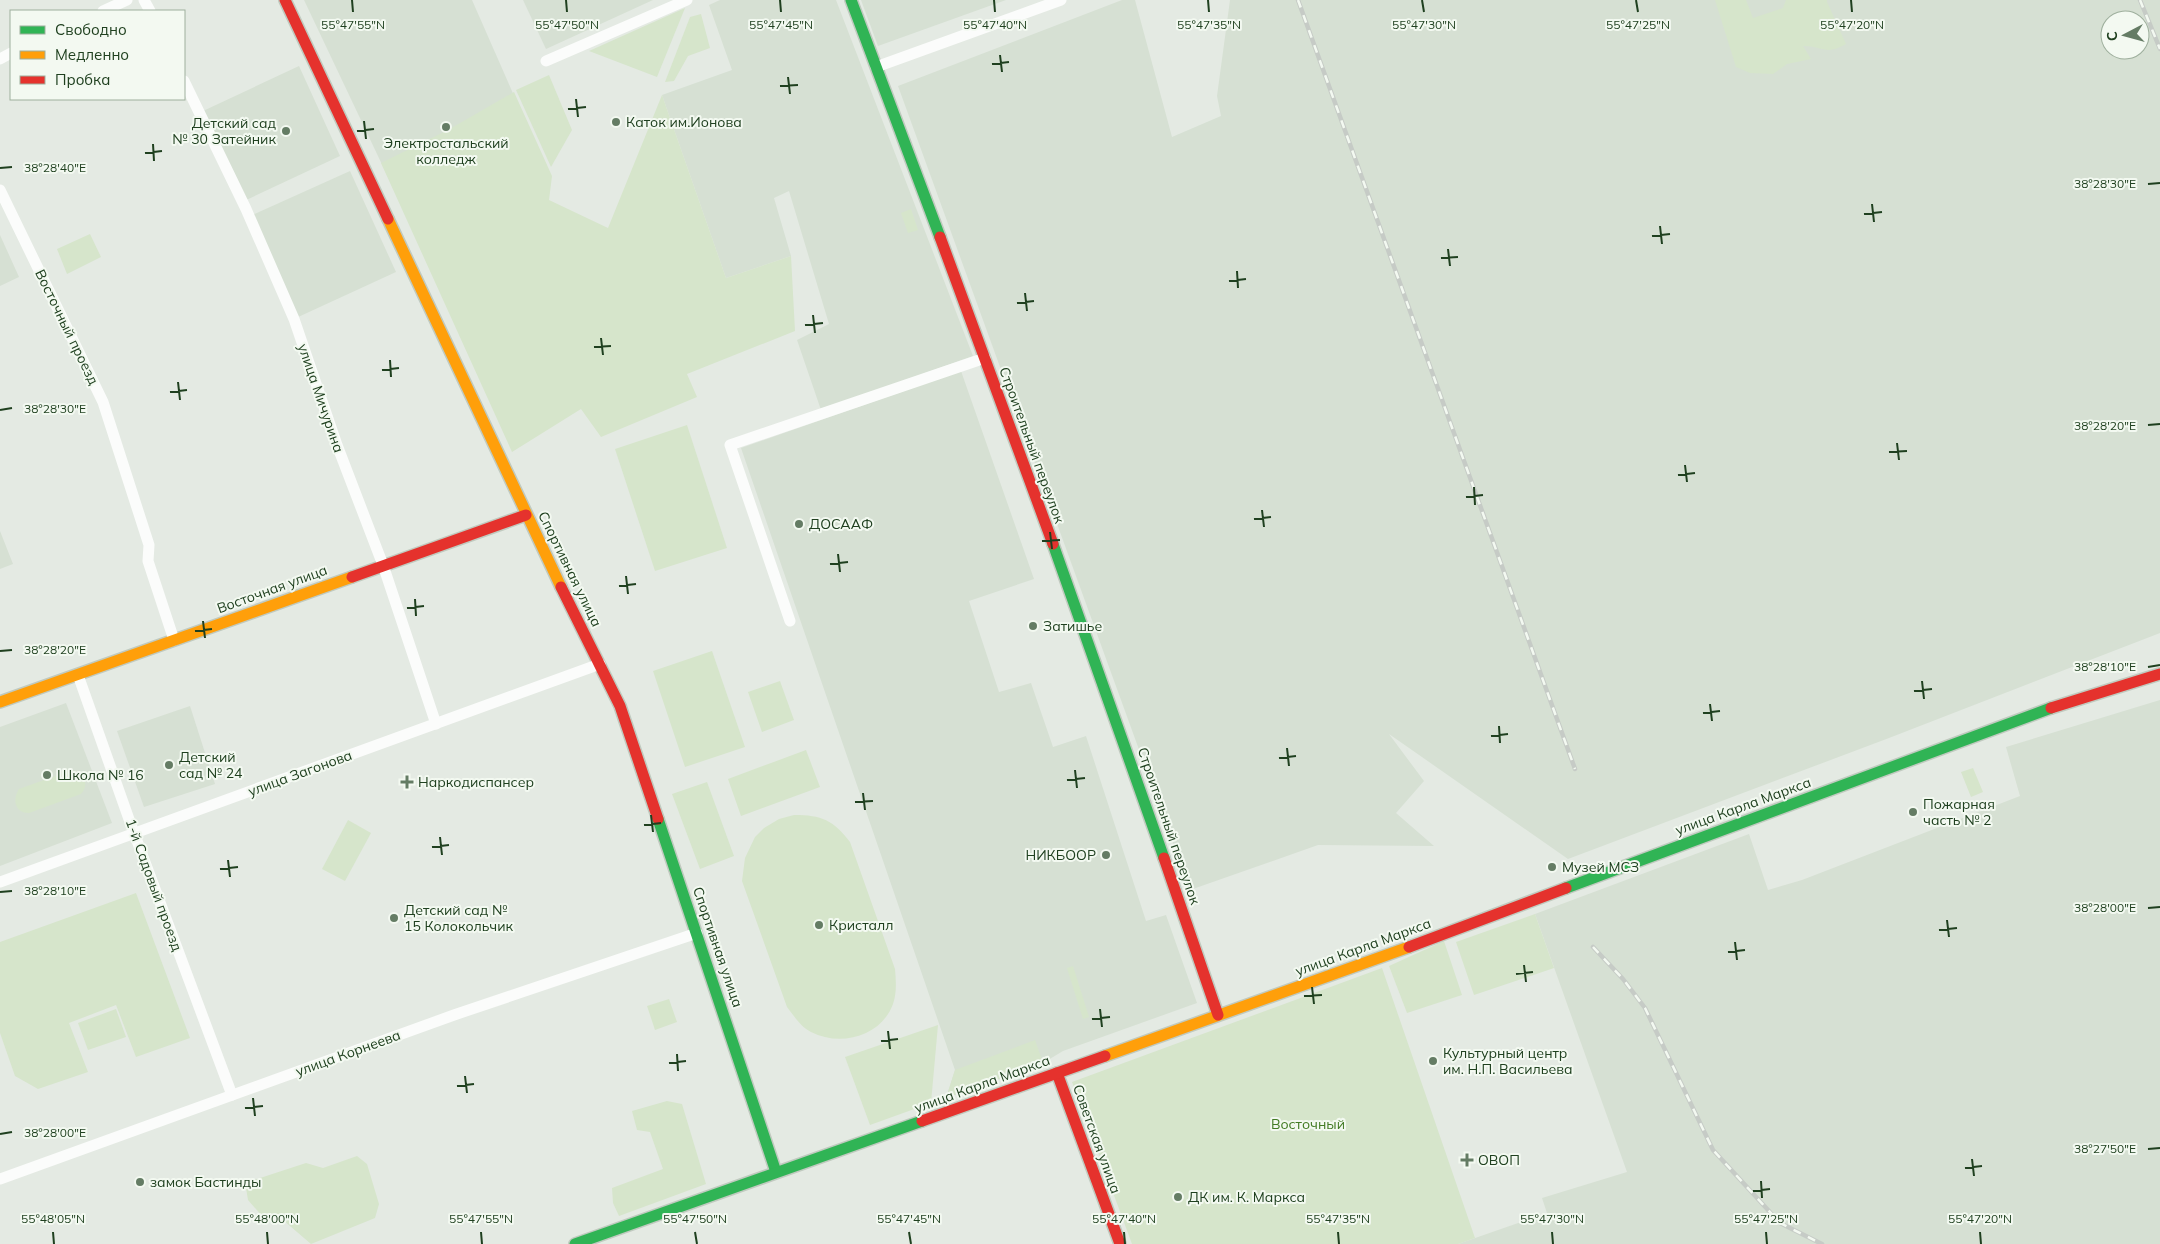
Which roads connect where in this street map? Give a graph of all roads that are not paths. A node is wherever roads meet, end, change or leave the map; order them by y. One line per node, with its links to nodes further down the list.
1 (128, 0): 6 (street)
2 (285, 0): 12 (street, Спортивная улица)
3 (687, 0): 7 (street)
4 (851, 0): 8 (street, Строительный переулок)
5 (1061, 0): 8 (street)
6 (105, 10)
7 (546, 61)
8 (876, 67): 11 (street, Строительный переулок)
9 (185, 83): 13 (street, улица Мичурина)
10 (0, 190): 15 (street, Восточный проезд)
11 (985, 358): 14 (street); 24 (street, Строительный переулок)
12 (526, 515): 13 (street, Восточная улица); 16 (street, Спортивная улица)
13 (383, 565): 15 (street, Восточная улица); 20 (street, улица Мичурина)
14 (790, 621)
15 (174, 640): 18 (street, Восточная улица)
16 (600, 664): 20 (street, улица Загонова); 23 (street, Спортивная улица)
17 (2160, 674): 24 (street, улица Карла Маркса)
18 (78, 675): 19 (street, Восточная улица); 21 (street, 1-й Садовый проезд)
19 (0, 702)
20 (436, 724): 21 (street, улица Загонова)
21 (134, 832): 22 (street, улица Загонова); 26 (street, 1-й Садовый проезд)
22 (0, 882)
23 (697, 933): 26 (street, улица Корнеева); 27 (street, Спортивная улица)
24 (1218, 1015): 25 (street, улица Карла Маркса)
25 (1057, 1073): 27 (street, улица Карла Маркса); 30 (street, Советская улица)
26 (232, 1095): 28 (street, улица Корнеева)
27 (776, 1172): 29 (street, улица Карла Маркса)
28 (0, 1179)
29 (575, 1244)
30 (1120, 1244)

